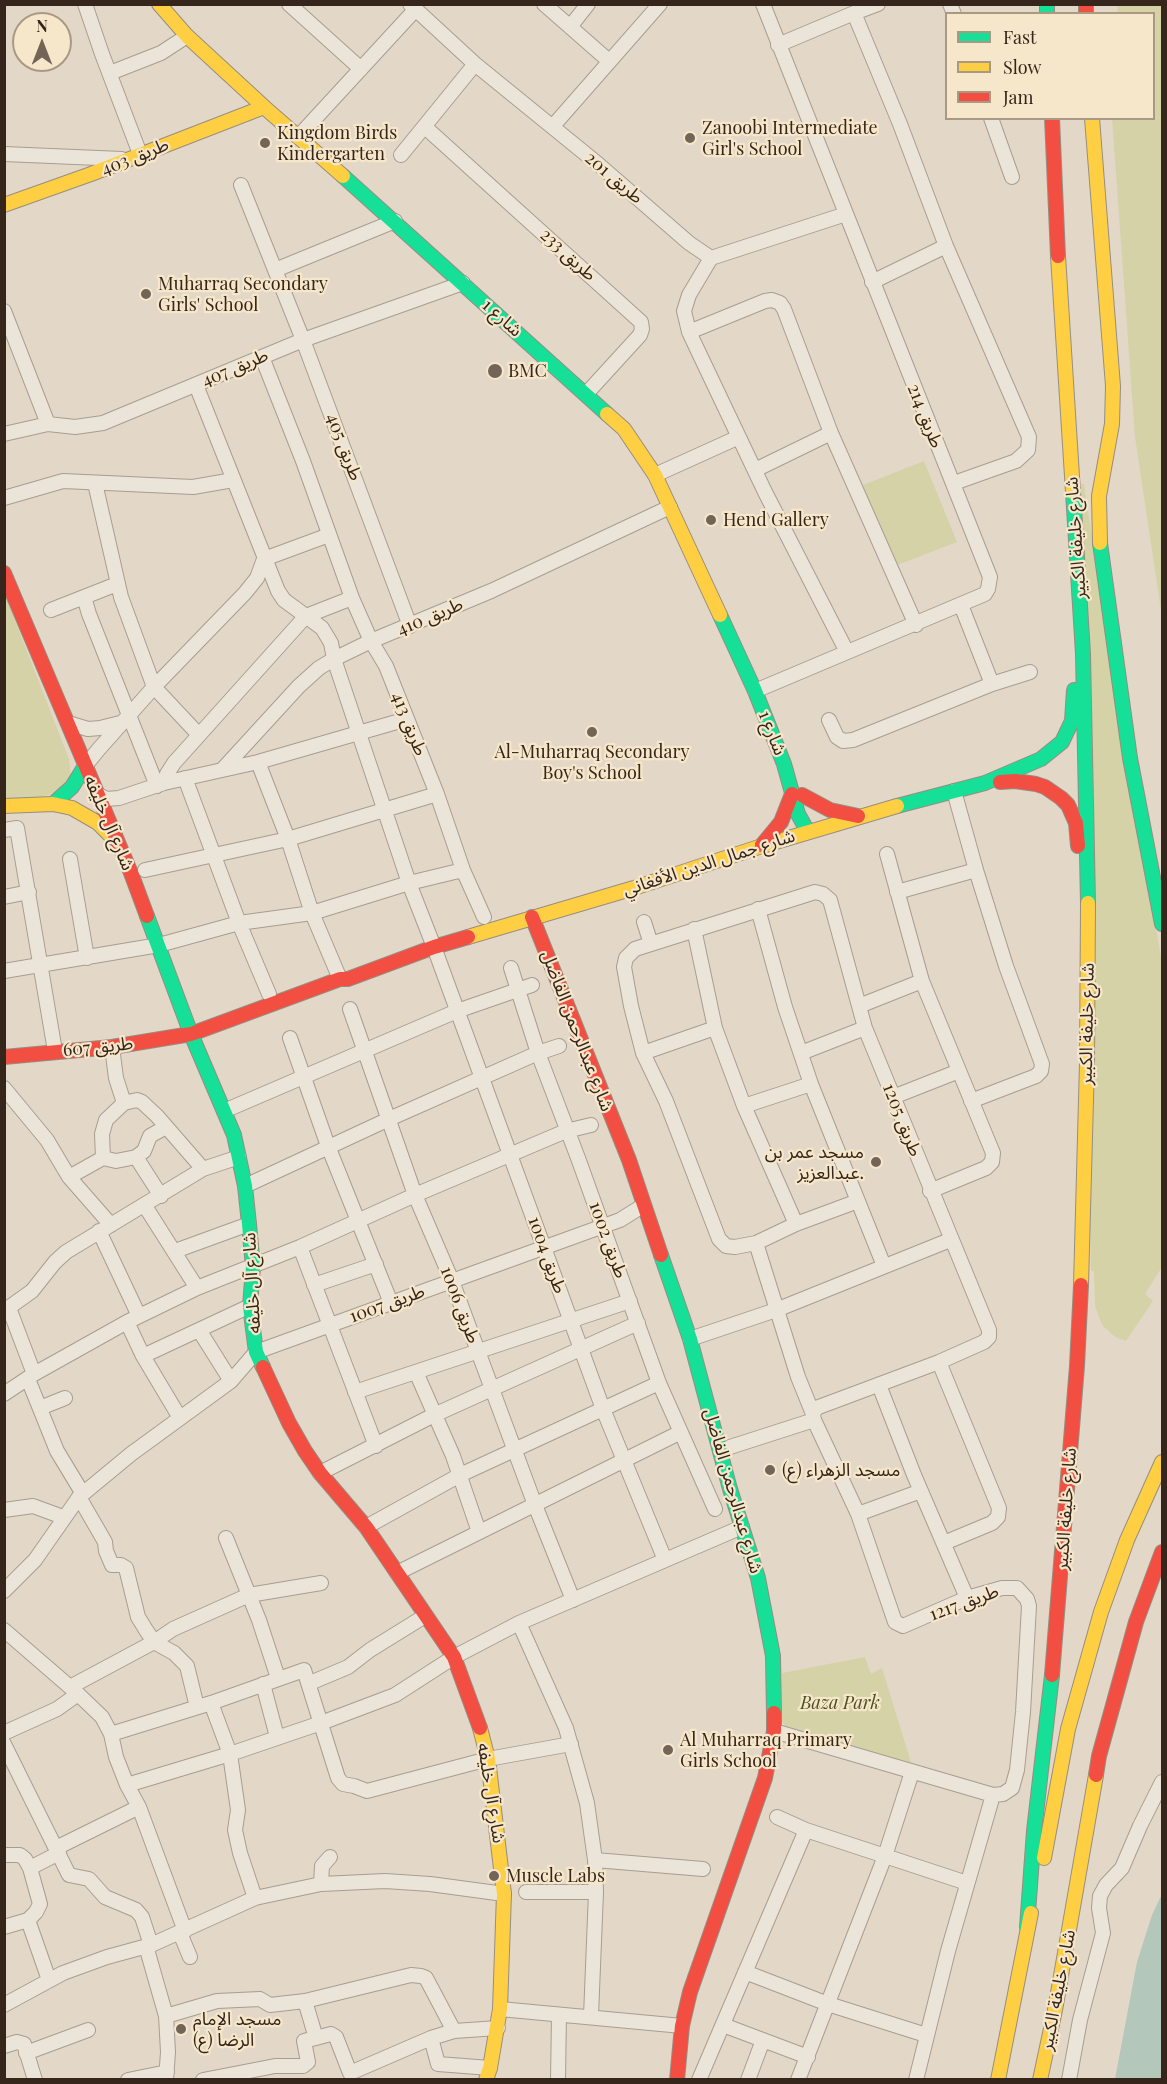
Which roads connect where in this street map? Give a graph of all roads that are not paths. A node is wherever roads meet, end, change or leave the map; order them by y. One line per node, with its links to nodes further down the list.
1 (85, 4): 17 (street)
2 (159, 4): 12 (street, شارع 1)
3 (289, 4): 16 (street)
4 (544, 4): 11 (street)
5 (588, 4): 11 (street)
6 (660, 4): 14 (street)
7 (763, 4): 13 (street, طريق 214)
8 (878, 4): 10 (street)
9 (413, 7): 15 (street, طريق 201); 16 (street)
10 (854, 13): 13 (street); 33 (street)
11 (570, 27): 14 (street)
12 (187, 36): 17 (street); 18 (street, شارع 1)
13 (778, 45): 31 (street, طريق 214)
14 (609, 61): 22 (street)
15 (475, 64): 22 (street, طريق 201); 23 (street)
16 (361, 69): 24 (street)
17 (110, 73): 27 (street)
18 (264, 107): 24 (street, شارع 1); 27 (street, طريق 403)
19 (992, 120): 28 (street)
20 (1052, 120): 69 (street, شارع خليفة الكبير)
21 (1092, 120): 117 (street, شارع خليفة الكبير)
22 (553, 126): 34 (street, طريق 201)
23 (424, 127): 26 (street); 44 (street, طريق 233)
24 (298, 137): 32 (street, شارع 1)
25 (4, 154): 27 (street)
26 (401, 154)
27 (134, 157): 30 (street, طريق 403)
28 (1012, 177)
29 (242, 185): 35 (street, طريق 405)
30 (4, 205)
31 (846, 214): 34 (street); 36 (street, طريق 214)
32 (396, 221): 35 (street); 37 (street, شارع 1)
33 (946, 246): 36 (street); 53 (street)
34 (711, 258): 39 (street)
35 (275, 270): 40 (street, طريق 405)
36 (873, 282): 53 (street, طريق 214)
37 (463, 283): 40 (street, طريق 407); 44 (street, شارع 1)
38 (4, 311): 41 (street)
39 (689, 332): 46 (street); 48 (street)
40 (303, 340): 42 (street, طريق 407); 66 (street, طريق 405)
41 (11, 343): 45 (street)
42 (262, 357): 43 (street, طريق 407); 56 (street, طريق 413)
43 (196, 385): 45 (street, طريق 407); 51 (street, طريق 1004)
44 (586, 393): 50 (street, شارع 1)
45 (48, 424): 47 (street, طريق 407)
46 (831, 433): 49 (street); 65 (street)
47 (4, 434)
48 (738, 437): 49 (street); 50 (street)
49 (755, 470): 68 (street)
50 (655, 475): 55 (street, شارع 1)
51 (233, 480): 52 (street); 57 (street, طريق 1004)
52 (95, 483): 54 (street); 59 (street)
53 (954, 483): 62 (street, طريق 214)
54 (4, 498)
55 (670, 507): 66 (street, طريق 410); 74 (street, شارع 1)
56 (329, 535): 57 (street); 61 (street, طريق 413)
57 (264, 559): 64 (street, طريق 1004); 73 (street)
58 (4, 573): 78 (street, شارع آل خليفه)
59 (117, 584): 60 (street); 73 (street)
60 (84, 597): 63 (street); 75 (street)
61 (352, 598): 64 (street); 67 (street, طريق 413)
62 (961, 605): 65 (street, طريق 214); 72 (street)
63 (51, 610)
64 (306, 616): 70 (street, طريق 1004); 80 (street)
65 (916, 625): 68 (street, طريق 214)
66 (410, 626): 67 (street, طريق 410)
67 (371, 641): 70 (street, طريق 410); 76 (street, طريق 413)
68 (847, 652): 74 (street, طريق 214)
69 (1083, 654): 85 (street, شارع جمال الدين الأفغاني); 106 (street, شارع خليفة الكبير)
70 (334, 659): 79 (street, طريق 1004); 83 (street, طريق 410)
71 (1030, 672): 72 (street)
72 (992, 684): 77 (street)
73 (154, 687): 75 (street); 80 (street)
74 (755, 691): 90 (street, شارع 1)
75 (126, 718): 78 (street); 82 (street); 86 (street)
76 (407, 719): 79 (street); 89 (street, طريق 413)
77 (829, 720)
78 (68, 723): 82 (street, شارع آل خليفه)
79 (359, 733): 81 (street); 93 (street, طريق 1004)
80 (199, 735): 86 (street)
81 (258, 762): 83 (street); 97 (street)
82 (85, 766): 88 (street, شارع آل خليفه); 91 (street)
83 (222, 771): 84 (street)
84 (185, 778): 86 (street); 100 (street)
85 (985, 783): 87 (street, شارع جمال الدين الأفغاني); 106 (street, شارع جمال الدين الأفغاني)
86 (161, 785): 88 (street)
87 (954, 791): 94 (street, شارع جمال الدين الأفغاني); 105 (street)
88 (96, 793): 98 (street, شارع آل خليفه)
89 (437, 794): 93 (street); 104 (street, طريق 413)
90 (797, 794): 94 (street); 96 (street, شارع 1); 99 (street)
91 (53, 804): 92 (street); 98 (street)
92 (4, 806)
93 (384, 809): 97 (street); 107 (street, طريق 1004)
94 (860, 816): 96 (street, شارع جمال الدين الأفغاني)
95 (11, 829): 108 (street)
96 (811, 831): 99 (street, شارع جمال الدين الأفغاني)
97 (288, 839): 100 (street); 112 (street)
98 (116, 841): 120 (street, شارع آل خليفه)
99 (762, 846): 114 (street, شارع جمال الدين الأفغاني)
100 (214, 854): 103 (street); 116 (street)
101 (887, 854): 109 (street)
102 (70, 859): 122 (street)
103 (144, 870)
104 (463, 870): 107 (street); 113 (street, طريق 413)
105 (976, 870): 109 (street); 151 (street)
106 (1088, 880): 291 (street, شارع خليفة الكبير)
107 (409, 883): 112 (street); 121 (street, طريق 1004)
108 (29, 892): 110 (street); 123 (street)
109 (897, 892): 127 (street)
110 (4, 897)
111 (758, 909): 118 (street, طريق 1205); 130 (street, طريق 1205); 143 (street)
112 (312, 913): 116 (street); 126 (street)
113 (484, 917)
114 (532, 917): 121 (street, شارع جمال الدين الأفغاني); 171 (street, شارع عبدالرحمن الفاضل)
115 (644, 922): 119 (street)
116 (239, 923): 120 (street); 129 (street)
117 (1162, 924)
118 (694, 929): 119 (street, طريق 1205); 133 (street)
119 (651, 944): 142 (street, طريق 1205)
120 (159, 945): 122 (street); 135 (street, شارع آل خليفه)
121 (434, 947): 126 (street, شارع جمال الدين الأفغاني); 132 (street, طريق 1004)
122 (87, 958): 123 (street)
123 (40, 966): 125 (street); 140 (street)
124 (511, 968): 128 (street, طريق 1002)
125 (4, 971)
126 (340, 979): 135 (street, شارع جمال الدين الأفغاني)
127 (922, 981): 130 (street); 145 (street)
128 (525, 987): 132 (street); 141 (street, طريق 1002)
129 (269, 994)
130 (859, 1006): 134 (street, طريق 1205)
131 (350, 1009): 139 (street, طريق 1006)
132 (456, 1011): 139 (street); 147 (street, طريق 1004)
133 (715, 1028): 142 (street); 153 (street)
134 (865, 1028): 143 (street); 150 (street, طريق 1205)
135 (190, 1034): 138 (street, طريق 607); 154 (street, شارع آل خليفه)
136 (290, 1038): 146 (street)
137 (559, 1046): 141 (street)
138 (112, 1047): 140 (street, طريق 607); 152 (street)
139 (364, 1049): 146 (street); 155 (street, طريق 1006)
140 (55, 1051): 144 (street, طريق 607)
141 (538, 1053): 147 (street); 158 (street, طريق 1002)
142 (643, 1053): 181 (street)
143 (801, 1053): 148 (street)
144 (4, 1057)
145 (959, 1071): 150 (street); 151 (street)
146 (305, 1077): 154 (street); 159 (street)
147 (481, 1078): 155 (street); 161 (street, طريق 1004)
148 (811, 1084): 153 (street); 170 (street)
149 (4, 1088): 165 (street)
150 (893, 1097): 167 (street, طريق 1205)
151 (971, 1101): 167 (street)
152 (124, 1103): 157 (street); 163 (street)
153 (744, 1106): 177 (street)
154 (224, 1112): 160 (street, شارع آل خليفه)
155 (389, 1119): 159 (street); 168 (street, طريق 1006)
156 (591, 1125): 158 (street)
157 (166, 1127): 162 (street); 164 (street)
158 (566, 1131): 161 (street); 178 (street, طريق 1002)
159 (328, 1146): 166 (street); 175 (street)
160 (240, 1156): 164 (street); 166 (street, شارع آل خليفه)
161 (511, 1156): 168 (street); 183 (street, طريق 1004)
162 (136, 1157): 163 (street); 169 (street)
163 (103, 1158): 165 (street)
164 (203, 1169): 169 (street)
165 (69, 1177): 179 (street)
166 (244, 1186): 176 (street, شارع آل خليفه)
167 (930, 1191): 180 (street, طريق 1205)
168 (415, 1195): 175 (street); 188 (street, طريق 1006)
169 (161, 1196): 172 (street)
170 (858, 1201): 177 (street); 186 (street)
171 (644, 1205): 173 (street, شارع عبدالرحمن الفاضل); 174 (street, طريق 1007)
172 (145, 1206): 179 (street); 184 (street)
173 (649, 1219): 174 (street, طريق 1007); 201 (street, شارع عبدالرحمن الفاضل)
174 (620, 1220): 178 (street, طريق 1007)
175 (358, 1221): 182 (street); 185 (street)
176 (249, 1224): 184 (street); 187 (street, شارع آل خليفه)
177 (796, 1224): 181 (street)
178 (603, 1226): 183 (street, طريق 1007); 191 (street, طريق 1002)
179 (105, 1228): 194 (street); 196 (street)
180 (951, 1240): 186 (street); 206 (street, طريق 1205)
181 (756, 1243): 195 (street, طريق 1217)
182 (300, 1247): 187 (street); 189 (street)
183 (545, 1247): 188 (street, طريق 1007); 197 (street, طريق 1004)
184 (175, 1251): 190 (street)
185 (376, 1264): 189 (street); 192 (street)
186 (884, 1266): 195 (street)
187 (253, 1267): 190 (street); 193 (street, شارع آل خليفه)
188 (452, 1281): 192 (street, طريق 1007); 204 (street, طريق 1006)
189 (314, 1285): 199 (street)
190 (197, 1288): 196 (street)
191 (630, 1300): 197 (street); 198 (street, طريق 1002)
192 (391, 1302): 199 (street, طريق 1007)
193 (250, 1306): 200 (street); 203 (street, شارع آل خليفه)
194 (7, 1309): 208 (street)
195 (776, 1310): 201 (street); 218 (street, طريق 1217)
196 (133, 1319): 205 (street); 208 (street)
197 (571, 1321): 202 (street, طريق 1004); 204 (street)
198 (638, 1323): 202 (street); 210 (street, طريق 1002)
199 (330, 1325): 203 (street, طريق 1007); 213 (street)
200 (199, 1330): 205 (street); 209 (street)
201 (690, 1339): 237 (street, شارع عبدالرحمن الفاضل)
202 (582, 1348): 212 (street); 217 (street, طريق 1004)
203 (256, 1352): 209 (street); 227 (street, شارع آل خليفه)
204 (478, 1352): 207 (street); 212 (street, طريق 1006)
205 (143, 1356): 220 (street)
206 (939, 1362): 211 (street, طريق 1205); 240 (street)
207 (416, 1372): 213 (street); 219 (street)
208 (31, 1376): 214 (street); 216 (street)
209 (231, 1381): 220 (street)
210 (659, 1383): 217 (street); 221 (street, طريق 1002)
211 (879, 1385): 218 (street, طريق 1205); 229 (street)
212 (492, 1388): 219 (street); 224 (street, طريق 1006)
213 (355, 1392): 222 (street)
214 (4, 1394)
215 (64, 1398): 216 (street)
216 (40, 1408): 230 (street)
217 (603, 1409): 224 (street); 225 (street, طريق 1004)
218 (814, 1414): 223 (street, طريق 1205); 234 (street, طريق 1217)
219 (434, 1415): 222 (street); 228 (street)
220 (180, 1418): 230 (street)
221 (680, 1433): 225 (street); 232 (street, طريق 1002)
222 (376, 1446): 227 (street)
223 (730, 1448)
224 (514, 1449): 228 (street); 231 (street, طريق 1006)
225 (624, 1460): 231 (street); 242 (street, طريق 1004)
226 (1162, 1462): 291 (street, شارع خليفة الكبير)
227 (320, 1473): 236 (street, شارع آل خليفه)
228 (460, 1475): 236 (street); 238 (street)
229 (921, 1491): 234 (street); 240 (street)
230 (81, 1495): 235 (street); 252 (street)
231 (535, 1505): 238 (street); 248 (street, طريق 1006)
232 (715, 1509)
233 (4, 1510): 235 (street)
234 (858, 1514): 247 (street, طريق 1217)
235 (63, 1517): 245 (street)
236 (366, 1527): 243 (street, شارع آل خليفه)
237 (742, 1527): 242 (street); 261 (street, شارع عبدالرحمن الفاضل)
238 (479, 1532): 243 (street)
239 (226, 1538): 246 (street)
240 (944, 1543): 247 (street)
241 (1162, 1552): 328 (street, شارع خليفة الكبير)
242 (665, 1560): 248 (street)
243 (397, 1573): 249 (street, شارع آل خليفه)
244 (321, 1583): 246 (street)
245 (4, 1591)
246 (249, 1595): 252 (street); 254 (street)
247 (968, 1598): 272 (street, طريق 1217)
248 (573, 1600): 250 (street)
249 (425, 1616): 253 (street, شارع آل خليفه); 255 (street)
250 (519, 1623): 253 (street); 266 (street)
251 (4, 1630): 257 (street)
252 (154, 1642): 257 (street); 259 (street)
253 (454, 1657): 260 (street); 268 (street, شارع آل خليفه)
254 (278, 1678): 255 (street); 256 (street)
255 (310, 1683): 260 (street)
256 (263, 1684): 258 (street); 264 (street)
257 (74, 1691): 262 (street); 263 (street)
258 (211, 1703): 259 (street); 267 (street)
259 (196, 1707): 263 (street)
260 (321, 1723): 264 (street); 268 (street)
261 (774, 1731): 269 (street); 305 (street, شارع عبدالرحمن الفاضل)
262 (4, 1733)
263 (111, 1734): 271 (street)
264 (277, 1737): 267 (street)
265 (4, 1744): 276 (street)
266 (571, 1744): 268 (street); 280 (street)
267 (230, 1754): 271 (street); 288 (street)
268 (488, 1759): 287 (street, شارع آل خليفه)
269 (912, 1772): 272 (street); 278 (street)
270 (1162, 1782): 329 (street)
271 (127, 1785): 273 (street)
272 (993, 1795): 283 (street)
273 (139, 1807): 276 (street); 292 (street)
274 (777, 1817): 275 (street)
275 (806, 1830): 278 (street); 295 (street)
276 (57, 1851): 281 (street); 293 (street)
277 (4, 1855): 281 (street)
278 (885, 1856): 283 (street); 298 (street)
279 (330, 1857): 284 (street)
280 (595, 1860): 282 (street); 286 (street)
281 (30, 1868): 289 (street)
282 (703, 1869)
283 (968, 1883): 309 (street)
284 (321, 1884): 287 (street); 288 (street)
285 (526, 1892): 286 (street)
286 (596, 1892): 303 (street)
287 (504, 1894): 300 (street, شارع آل خليفه)
288 (255, 1898): 292 (street)
289 (28, 1920): 290 (street); 296 (street)
290 (4, 1928)
291 (1027, 1928): 327 (street, شارع خليفة الكبير)
292 (183, 1932): 293 (street); 294 (street)
293 (148, 1946): 296 (street); 302 (street)
294 (190, 1957)
295 (745, 1972): 298 (street); 304 (street)
296 (49, 1980): 299 (street)
297 (305, 2001): 302 (street); 308 (street); 310 (street)
298 (828, 2004): 309 (street); 315 (street)
299 (4, 2005)
300 (500, 2009): 301 (street); 306 (street, شارع آل خليفه)
301 (559, 2015): 303 (street); 321 (street)
302 (166, 2016): 317 (street)
303 (591, 2016): 305 (street)
304 (723, 2025): 312 (street); 323 (street)
305 (682, 2026): 322 (street, شارع عبدالرحمن الفاضل)
306 (498, 2028): 308 (street); 316 (street, شارع آل خليفه)
307 (88, 2030): 314 (street)
308 (454, 2031): 311 (street)
309 (926, 2035): 326 (street)
310 (316, 2038): 311 (street); 320 (street)
311 (431, 2038): 316 (street)
312 (763, 2040): 315 (street); 324 (street)
313 (4, 2046): 314 (street)
314 (26, 2053): 318 (street)
315 (808, 2057): 325 (street)
316 (488, 2074)
317 (167, 2076): 319 (street)
318 (35, 2079)
319 (128, 2079)
320 (203, 2079)
321 (558, 2079)
322 (677, 2079)
323 (699, 2079)
324 (748, 2079)
325 (798, 2079)
326 (916, 2079)
327 (998, 2079)
328 (1040, 2079)
329 (1069, 2079)

